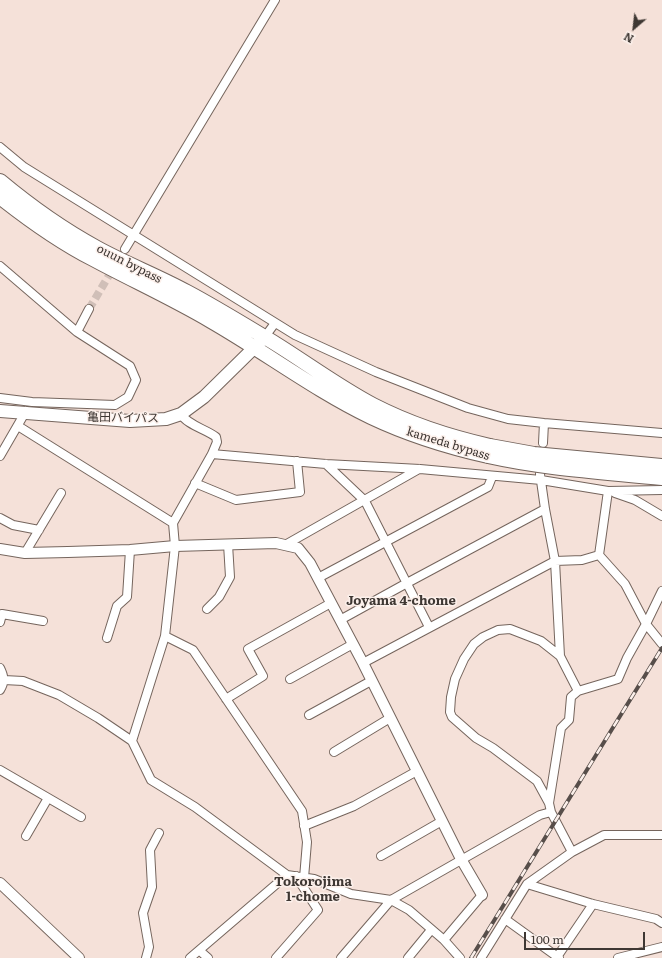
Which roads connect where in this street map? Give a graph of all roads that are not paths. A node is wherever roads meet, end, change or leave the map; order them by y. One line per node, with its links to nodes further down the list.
1 (275, 0): 5 (street)
2 (0, 147): 5 (street)
3 (0, 181): 11 (highway, ouun bypass)
4 (0, 197): 11 (highway, ouun bypass)
5 (133, 235): 6 (street); 9 (street)
6 (125, 249)
7 (0, 266): 10 (street)
8 (89, 309): 10 (street)
9 (275, 322): 11 (street); 17 (street)
10 (77, 332): 13 (street)
11 (260, 342): 16 (main road, 亀田バイパス); 21 (highway, kameda bypass)
12 (0, 398): 13 (street)
13 (32, 402): 15 (street)
14 (0, 411): 15 (main road, 亀田バイパス)
15 (24, 414): 16 (main road, 亀田バイパス); 18 (street)
16 (181, 414): 22 (street)
17 (544, 423): 19 (street); 20 (street)
18 (18, 426): 23 (street); 39 (street)
19 (662, 433)
20 (543, 443)
21 (489, 451): 26 (highway, kameda bypass, bridge); 30 (highway, kameda bypass, bridge)
22 (212, 454): 24 (street); 31 (street)
23 (0, 456)
24 (297, 461): 25 (street); 31 (street)
25 (326, 464): 27 (street); 35 (street)
26 (662, 466)
27 (420, 469): 28 (street); 35 (street)
28 (492, 477): 29 (street); 41 (street)
29 (541, 477): 33 (street); 36 (street)
30 (662, 478)
31 (195, 483): 39 (street)
32 (662, 490): 33 (street)
33 (608, 491): 37 (street); 48 (street)
34 (61, 493): 40 (street)
35 (365, 501): 41 (street); 43 (street)
36 (545, 509): 49 (street); 51 (street)
37 (662, 516)
38 (0, 518): 40 (street)
39 (173, 524): 44 (street)
40 (39, 530): 47 (street)
41 (386, 542): 50 (street); 51 (street)
42 (228, 544): 43 (street); 44 (street); 54 (street)
43 (285, 545): 50 (street)
44 (175, 546): 46 (street); 60 (street)
45 (0, 549): 47 (street)
46 (130, 550): 47 (street); 61 (street)
47 (25, 553)
48 (599, 555): 49 (street); 58 (street)
49 (555, 561): 59 (street); 64 (street)
50 (318, 578): 53 (street)
51 (407, 583): 56 (street); 59 (street)
52 (662, 591): 58 (street)
53 (331, 603): 56 (street); 72 (street)
54 (207, 609)
55 (43, 620): 57 (street)
56 (340, 620): 62 (street)
57 (0, 622)
58 (646, 624): 63 (street); 71 (street)
59 (429, 627): 65 (street)
60 (165, 636): 72 (street); 75 (street)
61 (107, 638)
62 (353, 644): 65 (street); 67 (street)
63 (662, 644)
64 (560, 656): 71 (street); 80 (street)
65 (363, 663): 69 (street)
66 (0, 668): 68 (street)
67 (290, 679)
68 (4, 680): 70 (street); 75 (street)
69 (371, 681): 73 (street); 74 (street)
70 (0, 690)
71 (578, 691): 80 (street)
72 (226, 699): 84 (street)
73 (309, 716)
74 (390, 718): 76 (street); 78 (street)
75 (132, 741): 91 (street)
76 (334, 752)
77 (0, 770): 79 (street)
78 (417, 771): 83 (street); 84 (street)
79 (48, 798): 82 (street); 87 (street)
80 (549, 803): 81 (street)
81 (551, 812): 88 (street); 90 (street)
82 (81, 817)
83 (442, 821): 89 (street); 90 (street)
84 (304, 826): 91 (street)
85 (159, 833): 105 (street)
86 (662, 835): 88 (street)
87 (26, 836)
88 (572, 852): 93 (street)
89 (381, 856)
90 (462, 859): 94 (street); 95 (street)
91 (296, 876): 95 (street); 102 (street); 108 (street)
92 (0, 883): 103 (street)
93 (527, 884): 96 (street); 97 (street)
94 (482, 895): 100 (street)
95 (391, 900): 99 (street); 109 (street)
96 (593, 904): 98 (street); 104 (street)
97 (505, 919): 104 (street); 112 (street)
98 (662, 923)
99 (431, 930): 100 (street); 110 (street)
100 (444, 940): 111 (street)
101 (662, 947): 113 (street)
102 (200, 951): 106 (street); 107 (street)
103 (72, 956)
104 (558, 957)
105 (146, 958)
106 (190, 958)
107 (208, 958)
108 (276, 958)
109 (341, 958)
110 (408, 958)
111 (460, 958)
112 (481, 958)
113 (618, 958)

